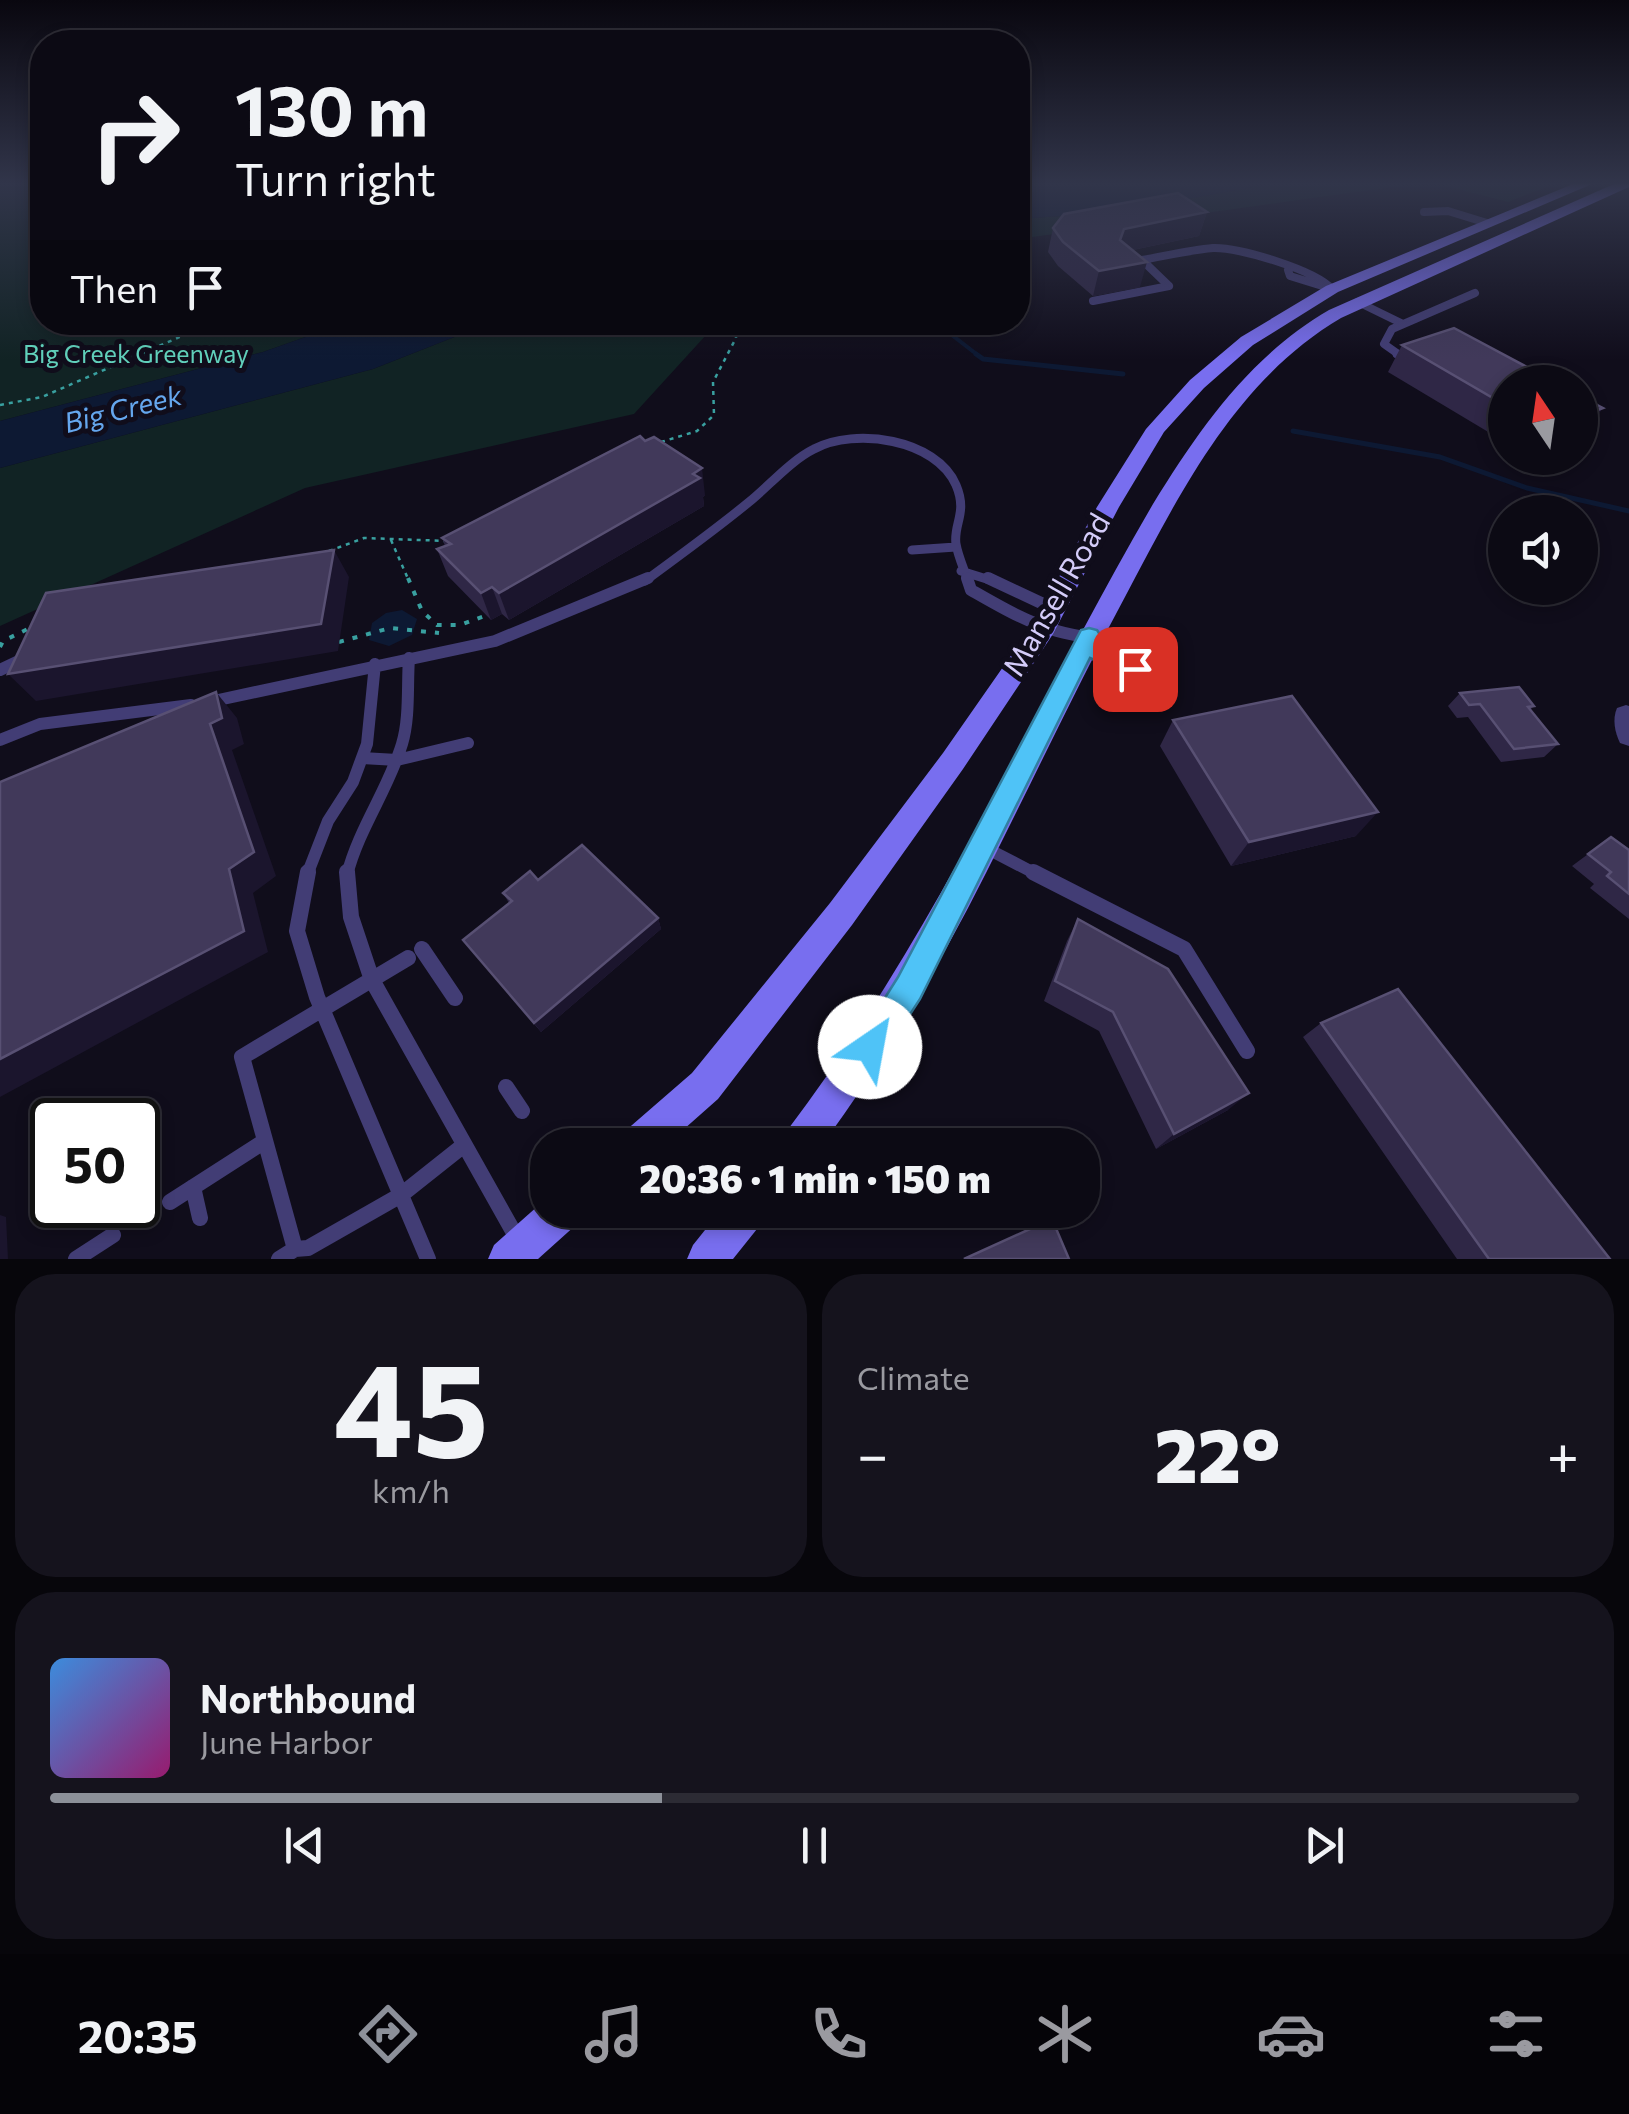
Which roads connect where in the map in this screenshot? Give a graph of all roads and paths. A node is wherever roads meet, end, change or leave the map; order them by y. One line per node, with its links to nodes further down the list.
1 (1439, 243): 3 (main road, Mansell Road)
2 (1492, 243): 6 (main road, Mansell Road)
3 (1332, 289): 5 (lane); 6 (main road); 20 (main road, Mansell Road)
4 (1475, 293): 7 (lane)
5 (1092, 301)
6 (1358, 302): 7 (lane); 22 (main road, Mansell Road)
7 (1400, 323): 10 (lane)
8 (184, 335): 11 (path)
9 (736, 335): 12 (path)
10 (1410, 362)
11 (0, 405)
12 (653, 443)
13 (460, 538): 14 (path)
14 (391, 540): 17 (path); 19 (path)
15 (956, 547): 16 (lane); 18 (lane); 25 (lane)
16 (912, 550)
17 (326, 552)
18 (962, 571): 20 (lane); 20 (lane)
19 (489, 617): 23 (path)
20 (1049, 618): 22 (lane); 40 (main road, Mansell Road)
21 (38, 625): 24 (path)
22 (1089, 636): 22 (lane); 33 (main road, Mansell Road)
23 (339, 642)
24 (0, 646)
25 (410, 658): 27 (lane); 32 (lane)
26 (21, 660): 28 (lane)
27 (376, 664): 29 (lane); 31 (lane)
28 (0, 670)
29 (0, 740)
30 (468, 743): 32 (lane)
31 (362, 758): 32 (lane); 36 (lane)
32 (397, 760): 34 (lane)
33 (984, 847): 37 (lane); 41 (main road, Mansell Road)
34 (372, 980): 35 (lane); 36 (lane); 43 (lane)
35 (454, 998)
36 (321, 1007): 42 (lane); 45 (lane)
37 (1247, 1050)
38 (506, 1087): 39 (lane)
39 (522, 1111)
40 (657, 1128)
41 (813, 1128)
42 (266, 1141): 44 (lane); 51 (lane)
43 (464, 1145): 45 (lane); 52 (lane)
44 (193, 1187): 46 (lane); 47 (lane)
45 (401, 1195): 51 (lane); 54 (lane)
46 (170, 1202)
47 (200, 1218)
48 (545, 1228): 52 (main road)
49 (732, 1228): 55 (main road)
50 (114, 1235): 53 (lane)
51 (287, 1254)
52 (518, 1255)
53 (78, 1258)
54 (428, 1259)
55 (707, 1259)

